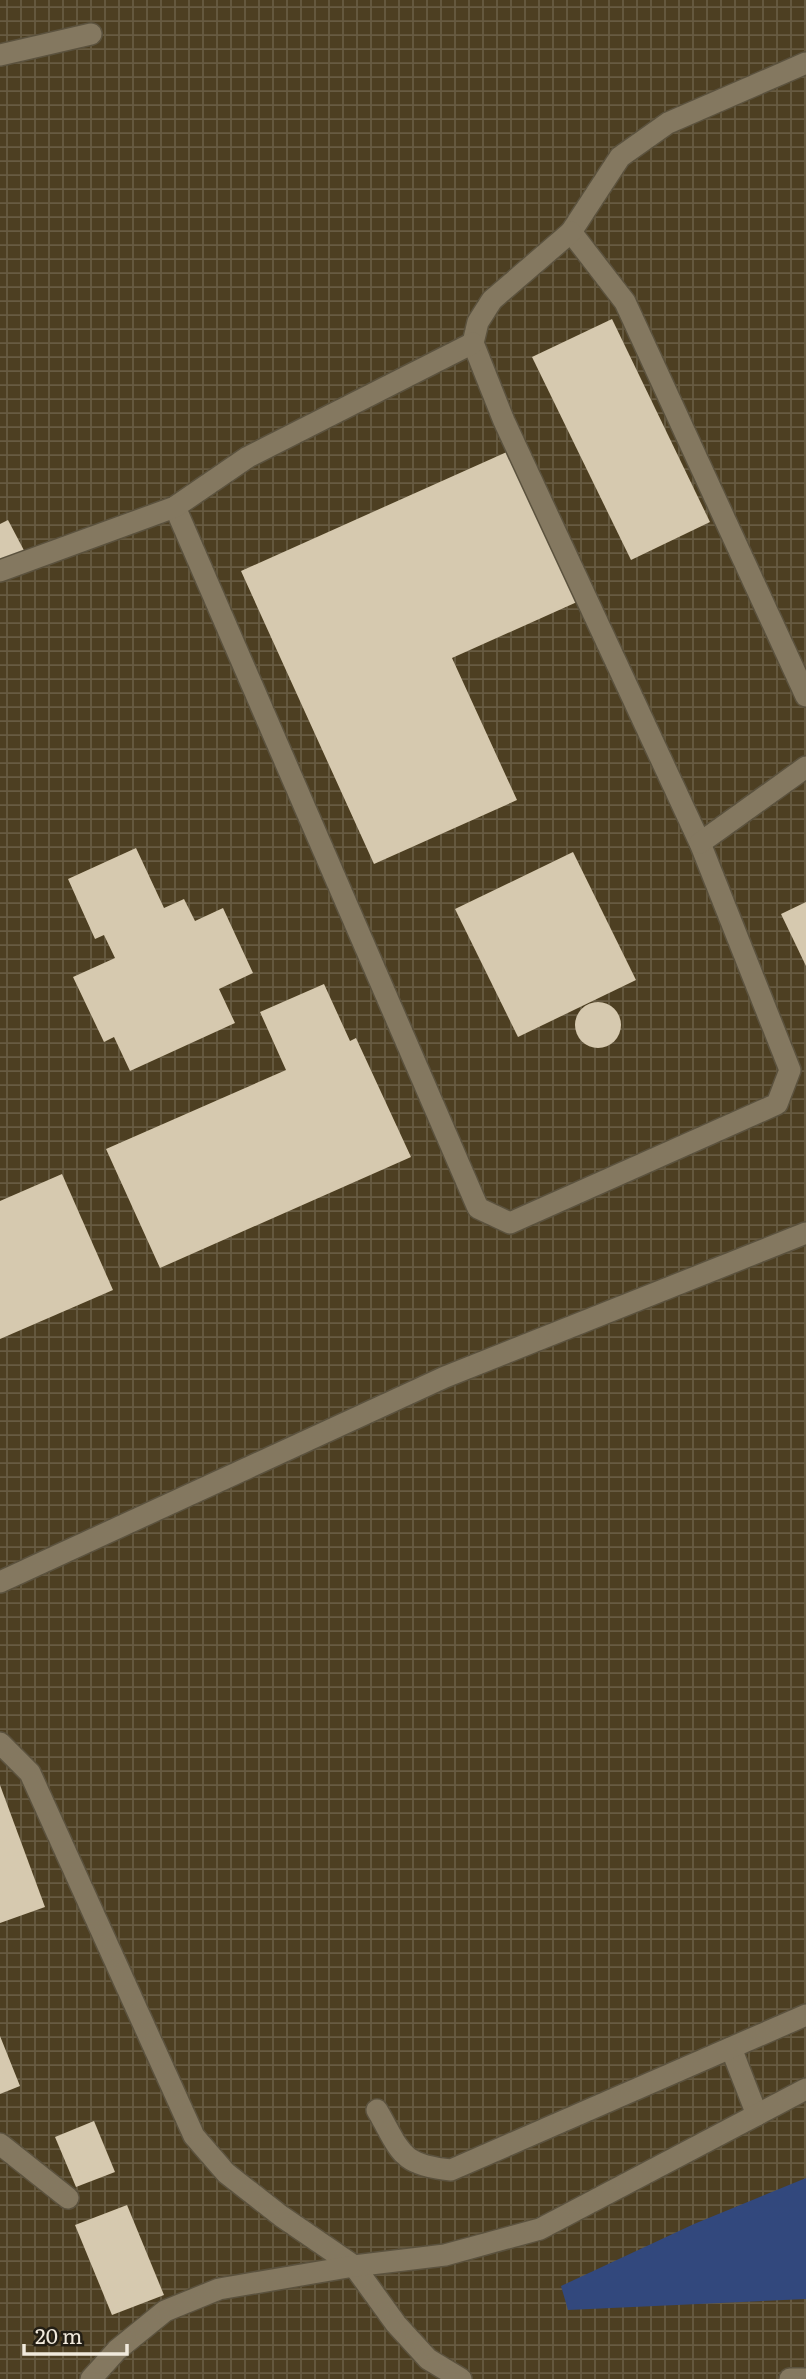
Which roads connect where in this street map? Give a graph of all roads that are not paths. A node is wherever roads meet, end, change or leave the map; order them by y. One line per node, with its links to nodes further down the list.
1 (91, 34): 2 (lane)
2 (0, 55)
3 (806, 63): 4 (lane)
4 (570, 232): 5 (lane); 8 (lane)
5 (472, 343): 6 (lane); 10 (lane)
6 (176, 507): 7 (lane); 10 (lane)
7 (0, 570)
8 (806, 696)
9 (806, 766): 10 (lane)
10 (701, 843)
11 (806, 1233): 12 (lane)
12 (0, 1582)
13 (0, 1743): 21 (lane)
14 (806, 2015): 15 (lane)
15 (731, 2048): 17 (lane); 18 (lane)
16 (806, 2089): 18 (lane)
17 (377, 2110)
18 (757, 2115): 21 (lane)
19 (0, 2144): 20 (lane)
20 (68, 2198)
21 (354, 2266): 22 (lane); 23 (lane)
22 (91, 2379)
23 (461, 2379)
24 (790, 2379): 25 (lane)
25 (806, 2379)

